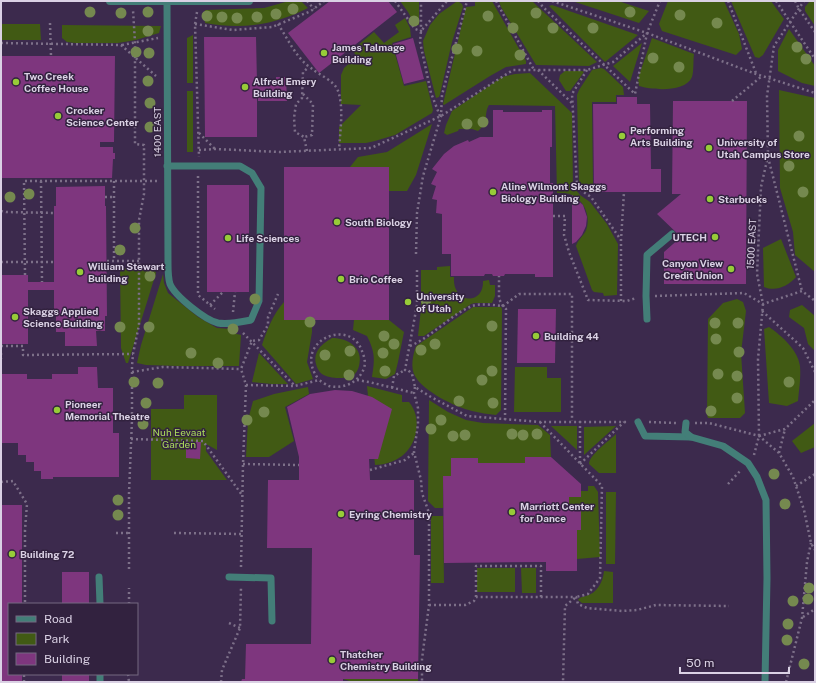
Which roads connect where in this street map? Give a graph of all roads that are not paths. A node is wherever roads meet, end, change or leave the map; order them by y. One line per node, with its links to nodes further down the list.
1 (110, 1): 2 (street)
2 (167, 1): 3 (street); 4 (lane, 1400 EAST)
3 (249, 1)
4 (167, 166): 4 (lane, 1400 EAST)
5 (672, 234): 6 (lane)
6 (647, 319)
7 (638, 422): 9 (lane)
8 (686, 423): 9 (lane)
9 (691, 437): 14 (lane)
10 (100, 577): 12 (lane)
11 (229, 577): 13 (lane)
12 (100, 603)
13 (272, 621)
14 (765, 682)

